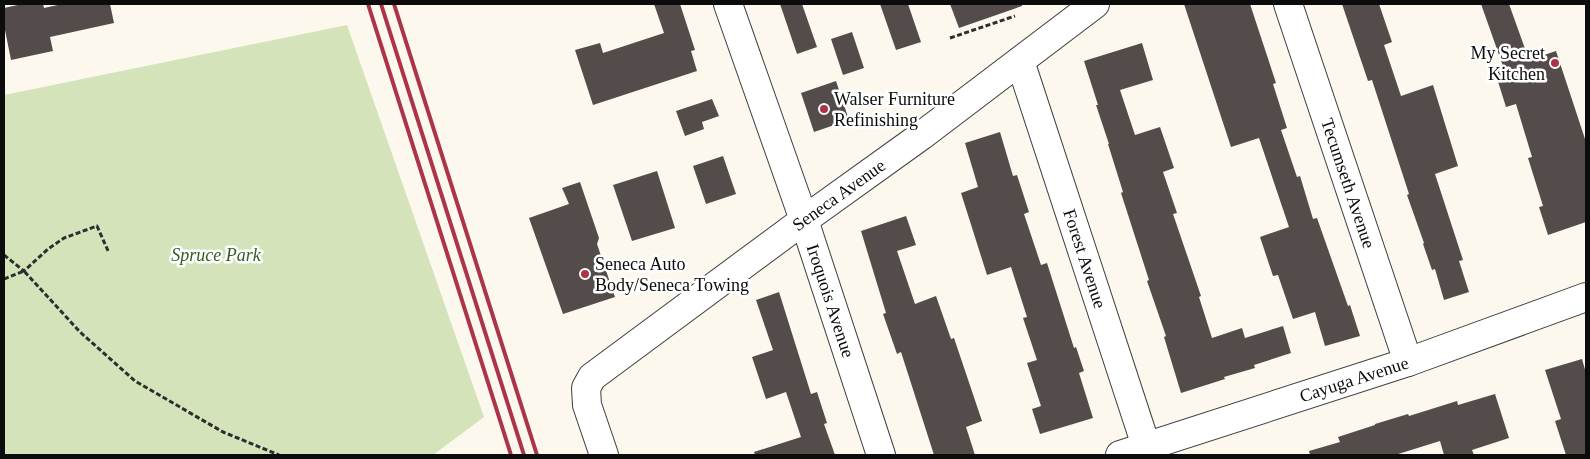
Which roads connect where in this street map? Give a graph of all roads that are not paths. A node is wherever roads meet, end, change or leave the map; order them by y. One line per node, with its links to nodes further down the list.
1 (728, 4): 5 (street, Iroquois Avenue)
2 (1095, 4): 4 (street, Seneca Avenue)
3 (1288, 4): 7 (street, Tecumseth Avenue)
4 (1020, 61): 5 (street, Seneca Avenue); 8 (street, Forest Avenue)
5 (804, 220): 9 (street, Seneca Avenue); 10 (street, Iroquois Avenue)
6 (1586, 297): 7 (street, Cayuga Avenue)
7 (1408, 362): 8 (street, Cayuga Avenue)
8 (1148, 451): 11 (street, Cayuga Avenue)
9 (604, 455)
10 (881, 455)
11 (1120, 455)

